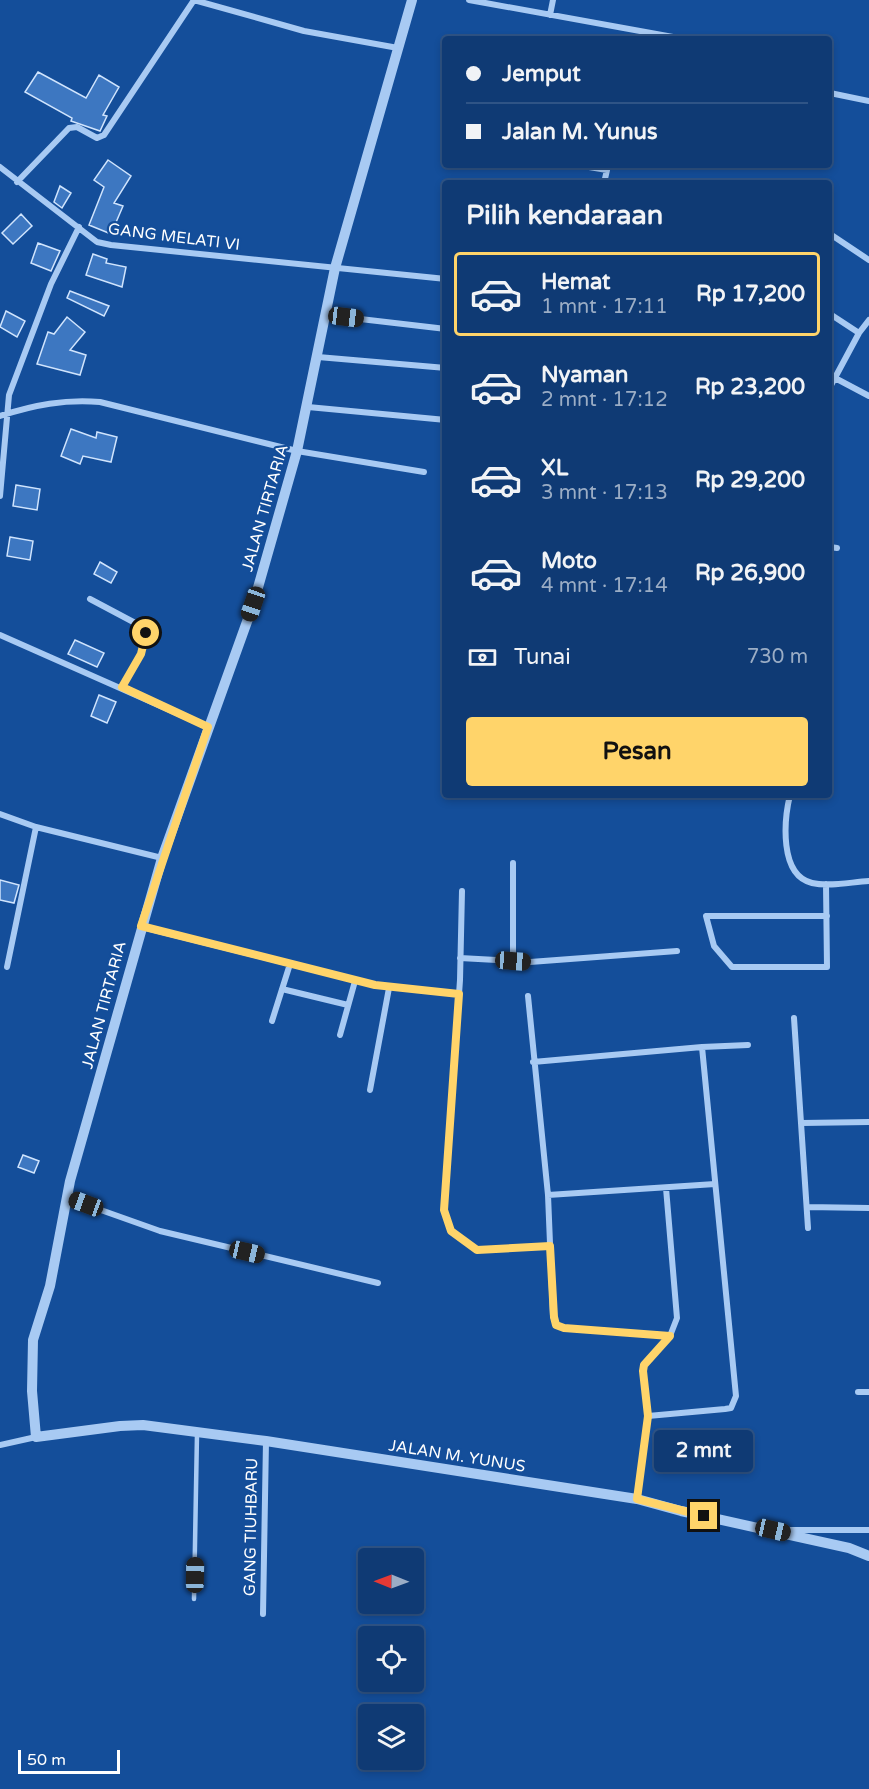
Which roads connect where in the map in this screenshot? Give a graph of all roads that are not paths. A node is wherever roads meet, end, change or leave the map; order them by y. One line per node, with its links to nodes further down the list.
1 (194, 0): 7 (street); 13 (street)
2 (412, 0): 7 (street, JALAN TIRTARIA)
3 (468, 0): 5 (street)
4 (553, 0): 5 (street)
5 (550, 15): 6 (street)
6 (667, 36)
7 (398, 48): 17 (street, JALAN TIRTARIA)
8 (832, 93): 9 (street)
9 (869, 101)
10 (0, 167): 13 (street, GANG MELATI VI)
11 (595, 168): 12 (street)
12 (605, 180)
13 (17, 182): 14 (street, GANG MELATI VI)
14 (79, 227): 17 (street, GANG MELATI VI); 30 (street)
15 (832, 235): 16 (street)
16 (869, 260)
17 (334, 268): 18 (street, GANG MELATI VI); 19 (street, JALAN TIRTARIA)
18 (442, 279)
19 (326, 315): 22 (street); 24 (street, JALAN TIRTARIA)
20 (832, 315): 23 (street)
21 (869, 320): 23 (street)
22 (442, 329)
23 (859, 333): 26 (street)
24 (318, 357): 25 (street); 29 (street, JALAN TIRTARIA)
25 (442, 369)
26 (835, 378): 27 (street); 28 (street)
27 (832, 383)
28 (869, 396)
29 (308, 406): 32 (street); 33 (street, JALAN TIRTARIA)
30 (8, 413): 31 (street); 33 (street); 35 (street)
31 (0, 416)
32 (442, 420)
33 (297, 451): 34 (street); 41 (street, JALAN TIRTARIA)
34 (424, 472)
35 (0, 496)
36 (832, 547): 37 (street)
37 (837, 548)
38 (90, 599): 40 (street)
39 (0, 634): 40 (street)
40 (122, 687): 41 (street)
41 (208, 727): 45 (street, JALAN TIRTARIA)
42 (789, 798): 48 (street)
43 (0, 814): 44 (street)
44 (36, 827): 45 (street); 56 (street)
45 (162, 858): 51 (street, JALAN TIRTARIA)
46 (513, 863): 54 (street)
47 (869, 881): 48 (street)
48 (826, 884): 50 (street)
49 (462, 891): 53 (street)
50 (827, 916): 50 (street)
51 (141, 926): 55 (street); 75 (street, JALAN TIRTARIA)
52 (677, 951): 54 (street)
53 (460, 958): 54 (street); 60 (street)
54 (513, 961)
55 (290, 964): 57 (street); 59 (street)
56 (7, 967)
57 (355, 981): 58 (street); 62 (street)
58 (389, 988): 60 (street); 69 (street)
59 (282, 989): 62 (street); 64 (street)
60 (459, 994): 79 (street)
61 (528, 996): 68 (street)
62 (348, 1005): 65 (street)
63 (794, 1018): 71 (street)
64 (272, 1021)
65 (340, 1035)
66 (748, 1045): 67 (street)
67 (702, 1047): 68 (street); 72 (street)
68 (533, 1062): 74 (street)
69 (370, 1090)
70 (869, 1122): 71 (street)
71 (802, 1123): 76 (street)
72 (715, 1184): 73 (street); 84 (street)
73 (666, 1188): 74 (street); 81 (street)
74 (548, 1195): 79 (street)
75 (67, 1198): 80 (street); 86 (street, JALAN TIRTARIA)
76 (807, 1207): 77 (street); 78 (street)
77 (869, 1208)
78 (808, 1228)
79 (550, 1246): 81 (street)
80 (378, 1283)
81 (670, 1336): 84 (street)
82 (858, 1392): 83 (street)
83 (869, 1392)
84 (648, 1416): 89 (street)
85 (197, 1433): 86 (street, JALAN M. YUNUS); 87 (street, JALAN M. YUNUS); 93 (lane)
86 (36, 1437): 88 (street)
87 (267, 1441): 89 (street, JALAN M. YUNUS); 94 (street, GANG TIUHBARU)
88 (0, 1445)
89 (637, 1499): 90 (street, JALAN M. YUNUS)
90 (773, 1530): 91 (street); 92 (street, JALAN M. YUNUS)
91 (869, 1530)
92 (869, 1556)
93 (194, 1599)
94 (263, 1614)

